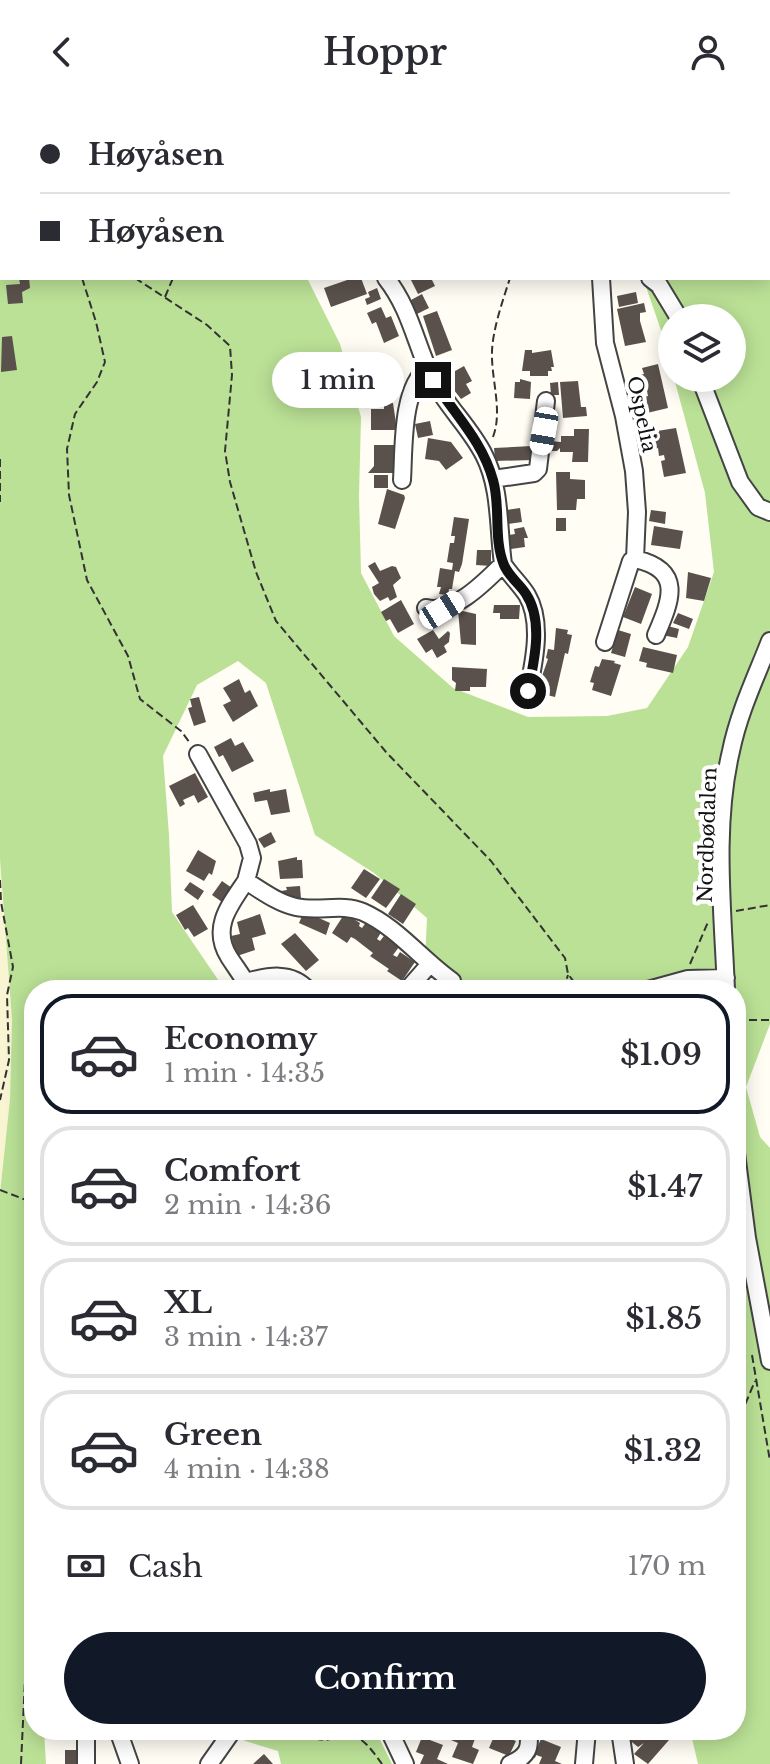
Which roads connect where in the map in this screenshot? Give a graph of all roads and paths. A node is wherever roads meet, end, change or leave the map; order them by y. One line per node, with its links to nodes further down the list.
1 (83, 280): 26 (path)
2 (138, 280): 8 (path)
3 (172, 280): 8 (path)
4 (388, 280): 10 (street)
5 (509, 280): 13 (path)
6 (601, 280): 19 (street, Ospelia)
7 (653, 280): 9 (street)
8 (165, 298): 32 (path)
9 (671, 304)
10 (428, 368): 13 (street); 16 (street)
11 (705, 392): 18 (street)
12 (546, 401): 15 (street)
13 (485, 457): 15 (street)
14 (0, 459): 17 (path)
15 (493, 479): 20 (street)
16 (402, 480)
17 (0, 502)
18 (770, 512)
19 (635, 559): 22 (street); 24 (street, Ospelia)
20 (503, 564): 21 (street); 25 (street)
21 (426, 608)
22 (656, 635)
23 (770, 641): 30 (street, Nordbødalen)
24 (605, 642)
25 (528, 691)
26 (198, 754): 28 (street)
27 (0, 880): 46 (path)
28 (246, 881): 31 (street); 34 (street)
29 (770, 905): 30 (path)
30 (724, 913): 33 (path); 43 (street, Nordbødalen)
31 (429, 965): 37 (street); 38 (street)
32 (568, 974): 39 (path); 40 (path)
33 (688, 979): 41 (street); 42 (street)
34 (244, 980)
35 (261, 980): 36 (street)
36 (296, 980)
37 (416, 980)
38 (451, 980)
39 (566, 980)
40 (572, 980)
41 (684, 980)
42 (696, 980)
43 (726, 980)
44 (746, 1020): 45 (path)
45 (770, 1020)
46 (0, 1100)
47 (0, 1190): 48 (path)
48 (24, 1199)
49 (746, 1230): 51 (street)
50 (752, 1355): 52 (path)
51 (770, 1360)
52 (755, 1380): 53 (path); 54 (path)
53 (746, 1402)
54 (770, 1461)
55 (24, 1701): 64 (path)
56 (86, 1740): 65 (street)
57 (122, 1740): 66 (street)
58 (226, 1740): 67 (street)
59 (361, 1740): 68 (path)
60 (394, 1740): 69 (street)
61 (530, 1740): 70 (street)
62 (586, 1740): 71 (street)
63 (621, 1740): 72 (street)
64 (21, 1764)
65 (86, 1764)
66 (130, 1764)
67 (209, 1764)
68 (382, 1764)
69 (405, 1764)
70 (510, 1764)
71 (584, 1764)
72 (625, 1764)

